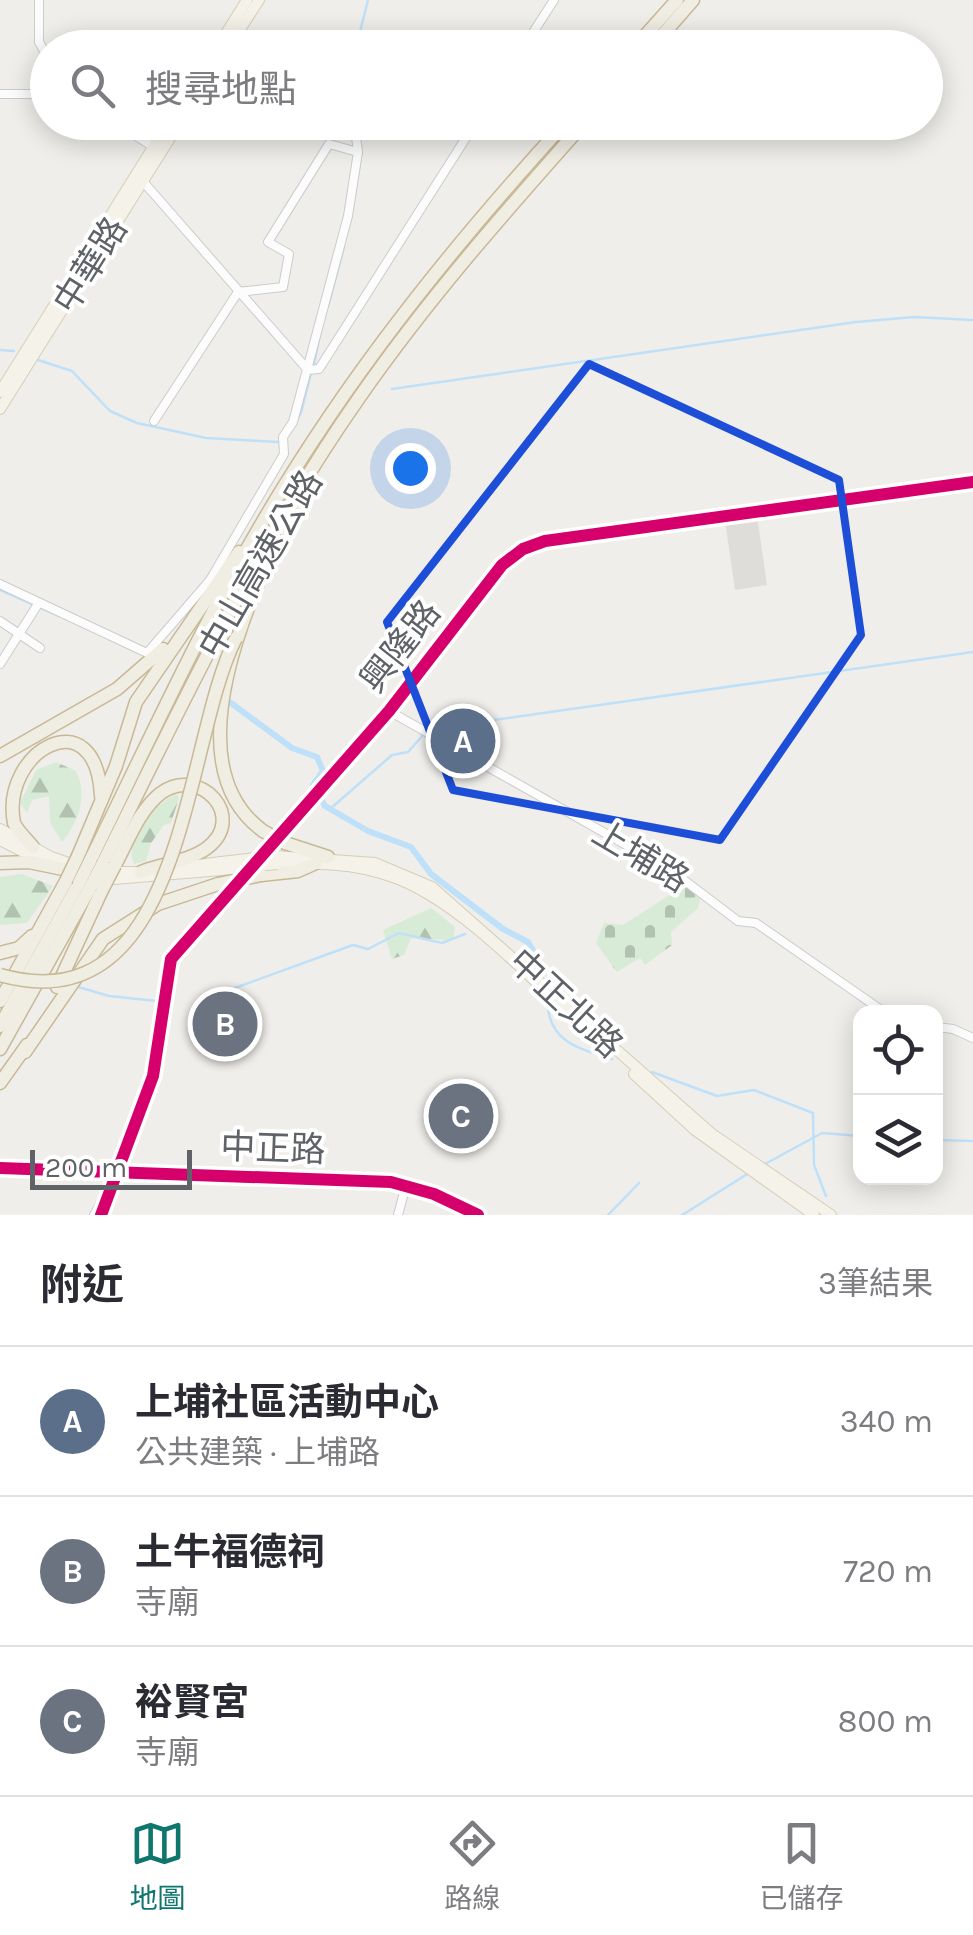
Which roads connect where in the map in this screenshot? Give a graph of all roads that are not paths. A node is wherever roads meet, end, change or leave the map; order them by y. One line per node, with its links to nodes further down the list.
1 (39, 0): 7 (street)
2 (247, 0): 8 (main road)
3 (259, 0): 9 (main road)
4 (554, 0): 10 (street)
5 (677, 0): 11 (highway)
6 (694, 0): 12 (highway)
7 (39, 30)
8 (228, 30)
9 (240, 30)
10 (535, 30)
11 (650, 30)
12 (668, 30)
13 (0, 94): 14 (street)
14 (30, 94)
15 (143, 140): 22 (street)
16 (162, 140): 22 (main road, 中華路)
17 (165, 140): 22 (main road, 中華路)
18 (356, 140): 23 (street)
19 (465, 140): 26 (street)
20 (551, 140): 31 (highway, 中山高速公路)
21 (569, 140): 32 (highway, 中山高速公路)
22 (158, 149): 24 (main road, 中華路)
23 (358, 152): 25 (street); 26 (street)
24 (140, 178): 25 (street); 27 (main road, 中華路); 28 (main road, 中華路)
25 (238, 292): 26 (street); 29 (street)
26 (308, 370): 35 (street)
27 (0, 392)
28 (0, 408)
29 (154, 421)
30 (973, 482): 41 (street, 興隆路)
31 (280, 492): 34 (highway); 48 (highway, 中山高速公路)
32 (291, 508): 38 (highway); 48 (highway, 中山高速公路)
33 (0, 584): 35 (street)
34 (204, 602): 42 (highway); 43 (highway)
35 (36, 608): 37 (street)
36 (0, 621): 37 (street)
37 (19, 634): 39 (street); 40 (street)
38 (236, 638): 47 (highway, bridge); 55 (highway, bridge)
39 (40, 648)
40 (0, 664)
41 (389, 711): 57 (street, 上埔路); 65 (street, 興隆路)
42 (0, 756)
43 (102, 801): 46 (highway); 48 (highway)
44 (0, 830): 46 (main road)
45 (0, 840): 52 (main road)
46 (33, 847): 50 (main road)
47 (322, 860): 51 (main road, 中正北路, bridge); 51 (highway, bridge); 66 (main road, 中正北路)
48 (97, 861): 50 (highway); 52 (highway, 中山高速公路, bridge); 52 (highway, bridge)
49 (0, 863): 52 (highway)
50 (141, 872): 51 (main road)
51 (220, 872): 52 (main road); 62 (highway)
52 (80, 882): 53 (highway); 58 (highway, 中山高速公路); 61 (highway, 中山高速公路); 62 (highway)
53 (40, 927): 54 (highway); 56 (highway)
54 (0, 953)
55 (0, 975)
56 (0, 1001)
57 (874, 1005)
58 (0, 1026)
59 (943, 1028): 60 (street)
60 (973, 1038)
61 (0, 1049)
62 (25, 1052): 63 (highway)
63 (0, 1084)
64 (0, 1168): 65 (main road, 中正路)
65 (120, 1172): 67 (main road, 中正路); 68 (street, 興隆路)
66 (764, 1178): 71 (main road, 中正北路); 72 (main road, 中正北路)
67 (406, 1185): 69 (street); 70 (main road, 中正路)
68 (98, 1215)
69 (398, 1215)
70 (478, 1215)
71 (814, 1215)
72 (830, 1215)

